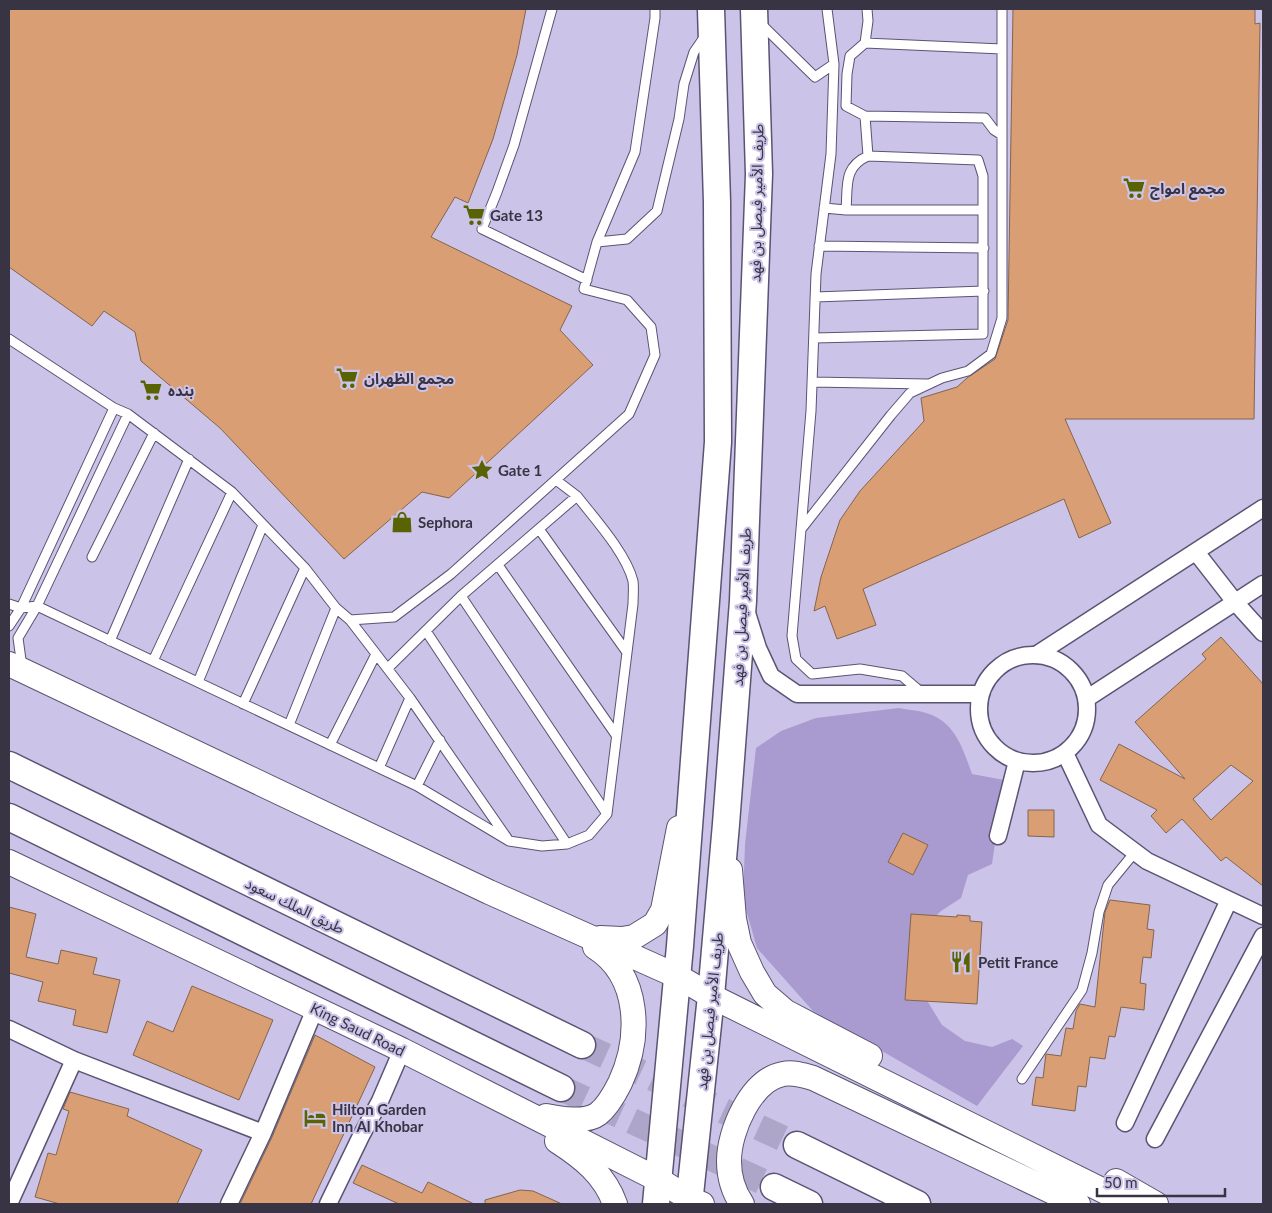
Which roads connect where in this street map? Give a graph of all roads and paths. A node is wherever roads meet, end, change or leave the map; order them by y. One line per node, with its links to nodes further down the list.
1 (552, 9): 20 (lane)
2 (655, 9): 17 (lane)
3 (827, 9): 10 (lane)
4 (867, 9): 8 (lane)
5 (1002, 9): 9 (lane)
6 (754, 13): 10 (lane); 44 (main road, طريف الأمير فيصل بن فهد)
7 (711, 18): 17 (lane); 70 (main road)
8 (865, 42): 9 (lane); 11 (lane)
9 (1002, 49): 12 (lane)
10 (834, 64): 14 (lane)
11 (865, 116): 12 (lane); 13 (lane)
12 (1002, 134): 26 (lane)
13 (868, 156): 15 (lane); 16 (lane)
14 (824, 208): 15 (lane); 18 (lane)
15 (846, 210): 16 (lane)
16 (983, 210): 19 (lane)
17 (597, 242): 20 (lane)
18 (819, 246): 19 (lane); 22 (lane)
19 (984, 248): 21 (lane)
20 (587, 280): 31 (lane)
21 (984, 291): 22 (lane); 23 (lane)
22 (815, 297): 23 (lane)
23 (814, 338): 25 (lane)
24 (9, 340): 27 (lane)
25 (812, 382): 26 (lane); 36 (lane)
26 (930, 384): 36 (lane)
27 (114, 408): 28 (lane); 48 (lane)
28 (128, 414): 29 (lane); 47 (lane)
29 (154, 433): 30 (lane); 39 (lane)
30 (189, 460): 32 (lane); 54 (lane)
31 (556, 480): 33 (lane); 50 (lane)
32 (232, 492): 35 (lane); 58 (lane)
33 (577, 496): 37 (lane); 55 (lane)
34 (1263, 508): 38 (street)
35 (263, 525): 41 (lane); 61 (lane)
36 (802, 528): 62 (lane)
37 (538, 529): 40 (lane); 55 (lane)
38 (1196, 552): 45 (street); 57 (street)
39 (92, 557)
40 (498, 565): 43 (lane); 68 (lane)
41 (305, 568): 49 (lane); 66 (lane)
42 (1263, 584): 45 (street)
43 (461, 596): 52 (lane); 77 (lane)
44 (743, 601): 62 (street); 79 (main road, طريف الأمير فيصل بن فهد)
45 (1236, 602): 53 (street); 65 (street)
46 (9, 604): 48 (lane)
47 (37, 606): 48 (lane); 54 (lane); 59 (lane)
48 (22, 608): 51 (lane)
49 (336, 608): 50 (lane); 67 (lane)
50 (350, 620): 56 (lane)
51 (9, 626)
52 (426, 631): 60 (lane); 82 (lane)
53 (1263, 633)
54 (110, 641): 58 (lane)
55 (626, 651): 68 (lane)
56 (376, 654): 60 (lane); 71 (lane)
57 (1036, 655): 63 (street); 65 (street)
58 (154, 661): 61 (lane)
59 (15, 667): 87 (main road)
60 (388, 668): 64 (lane)
61 (198, 682): 66 (lane)
62 (922, 693): 63 (street)
63 (981, 694): 73 (street)
64 (410, 698): 69 (lane); 75 (lane)
65 (1086, 699): 72 (street)
66 (243, 704): 67 (lane)
67 (289, 725): 71 (lane)
68 (616, 735): 77 (lane)
69 (440, 740): 76 (lane); 81 (lane)
70 (696, 743): 88 (main road); 90 (main road)
71 (330, 745): 75 (lane)
72 (1065, 753): 73 (street); 83 (street)
73 (1017, 761): 80 (street)
74 (9, 765): 94 (main road, طريق الملك سعود)
75 (379, 768): 76 (lane)
76 (417, 786): 81 (lane)
77 (607, 814): 82 (lane)
78 (9, 817): 99 (main road)
79 (726, 824): 91 (main road, طريف الأمير فيصل بن فهد); 117 (main road)
80 (998, 836)
81 (509, 841): 82 (lane)
82 (567, 844)
83 (1135, 852): 85 (street); 97 (lane)
84 (9, 862): 92 (main road, King Saud Road)
85 (1229, 900): 86 (street); 101 (street)
86 (1263, 916)
87 (553, 921): 88 (main road); 100 (main road)
88 (587, 936): 90 (main road)
89 (1263, 936): 103 (street)
90 (677, 976): 91 (main road); 106 (main road)
91 (711, 996): 107 (main road, طريف الأمير فيصل بن فهد); 116 (main road)
92 (315, 1009): 95 (main road, King Saud Road); 102 (street)
93 (9, 1029): 96 (street)
94 (582, 1045)
95 (402, 1050): 98 (main road, King Saud Road); 110 (street)
96 (74, 1060): 102 (street); 108 (street)
97 (1022, 1079)
98 (479, 1088): 100 (main road, King Saud Road); 111 (main road)
99 (561, 1088)
100 (527, 1112): 106 (main road, King Saud Road)
101 (1125, 1123)
102 (263, 1133): 109 (street)
103 (1155, 1139)
104 (797, 1145): 114 (main road)
105 (774, 1188): 113 (main road)
106 (658, 1192): 107 (main road, King Saud Road)
107 (694, 1203)
108 (9, 1204)
109 (229, 1204)
110 (328, 1204)
111 (615, 1204)
112 (742, 1204): 115 (main road)
113 (809, 1204)
114 (917, 1204)
115 (1078, 1204)
116 (1130, 1204)
117 (1156, 1204)

